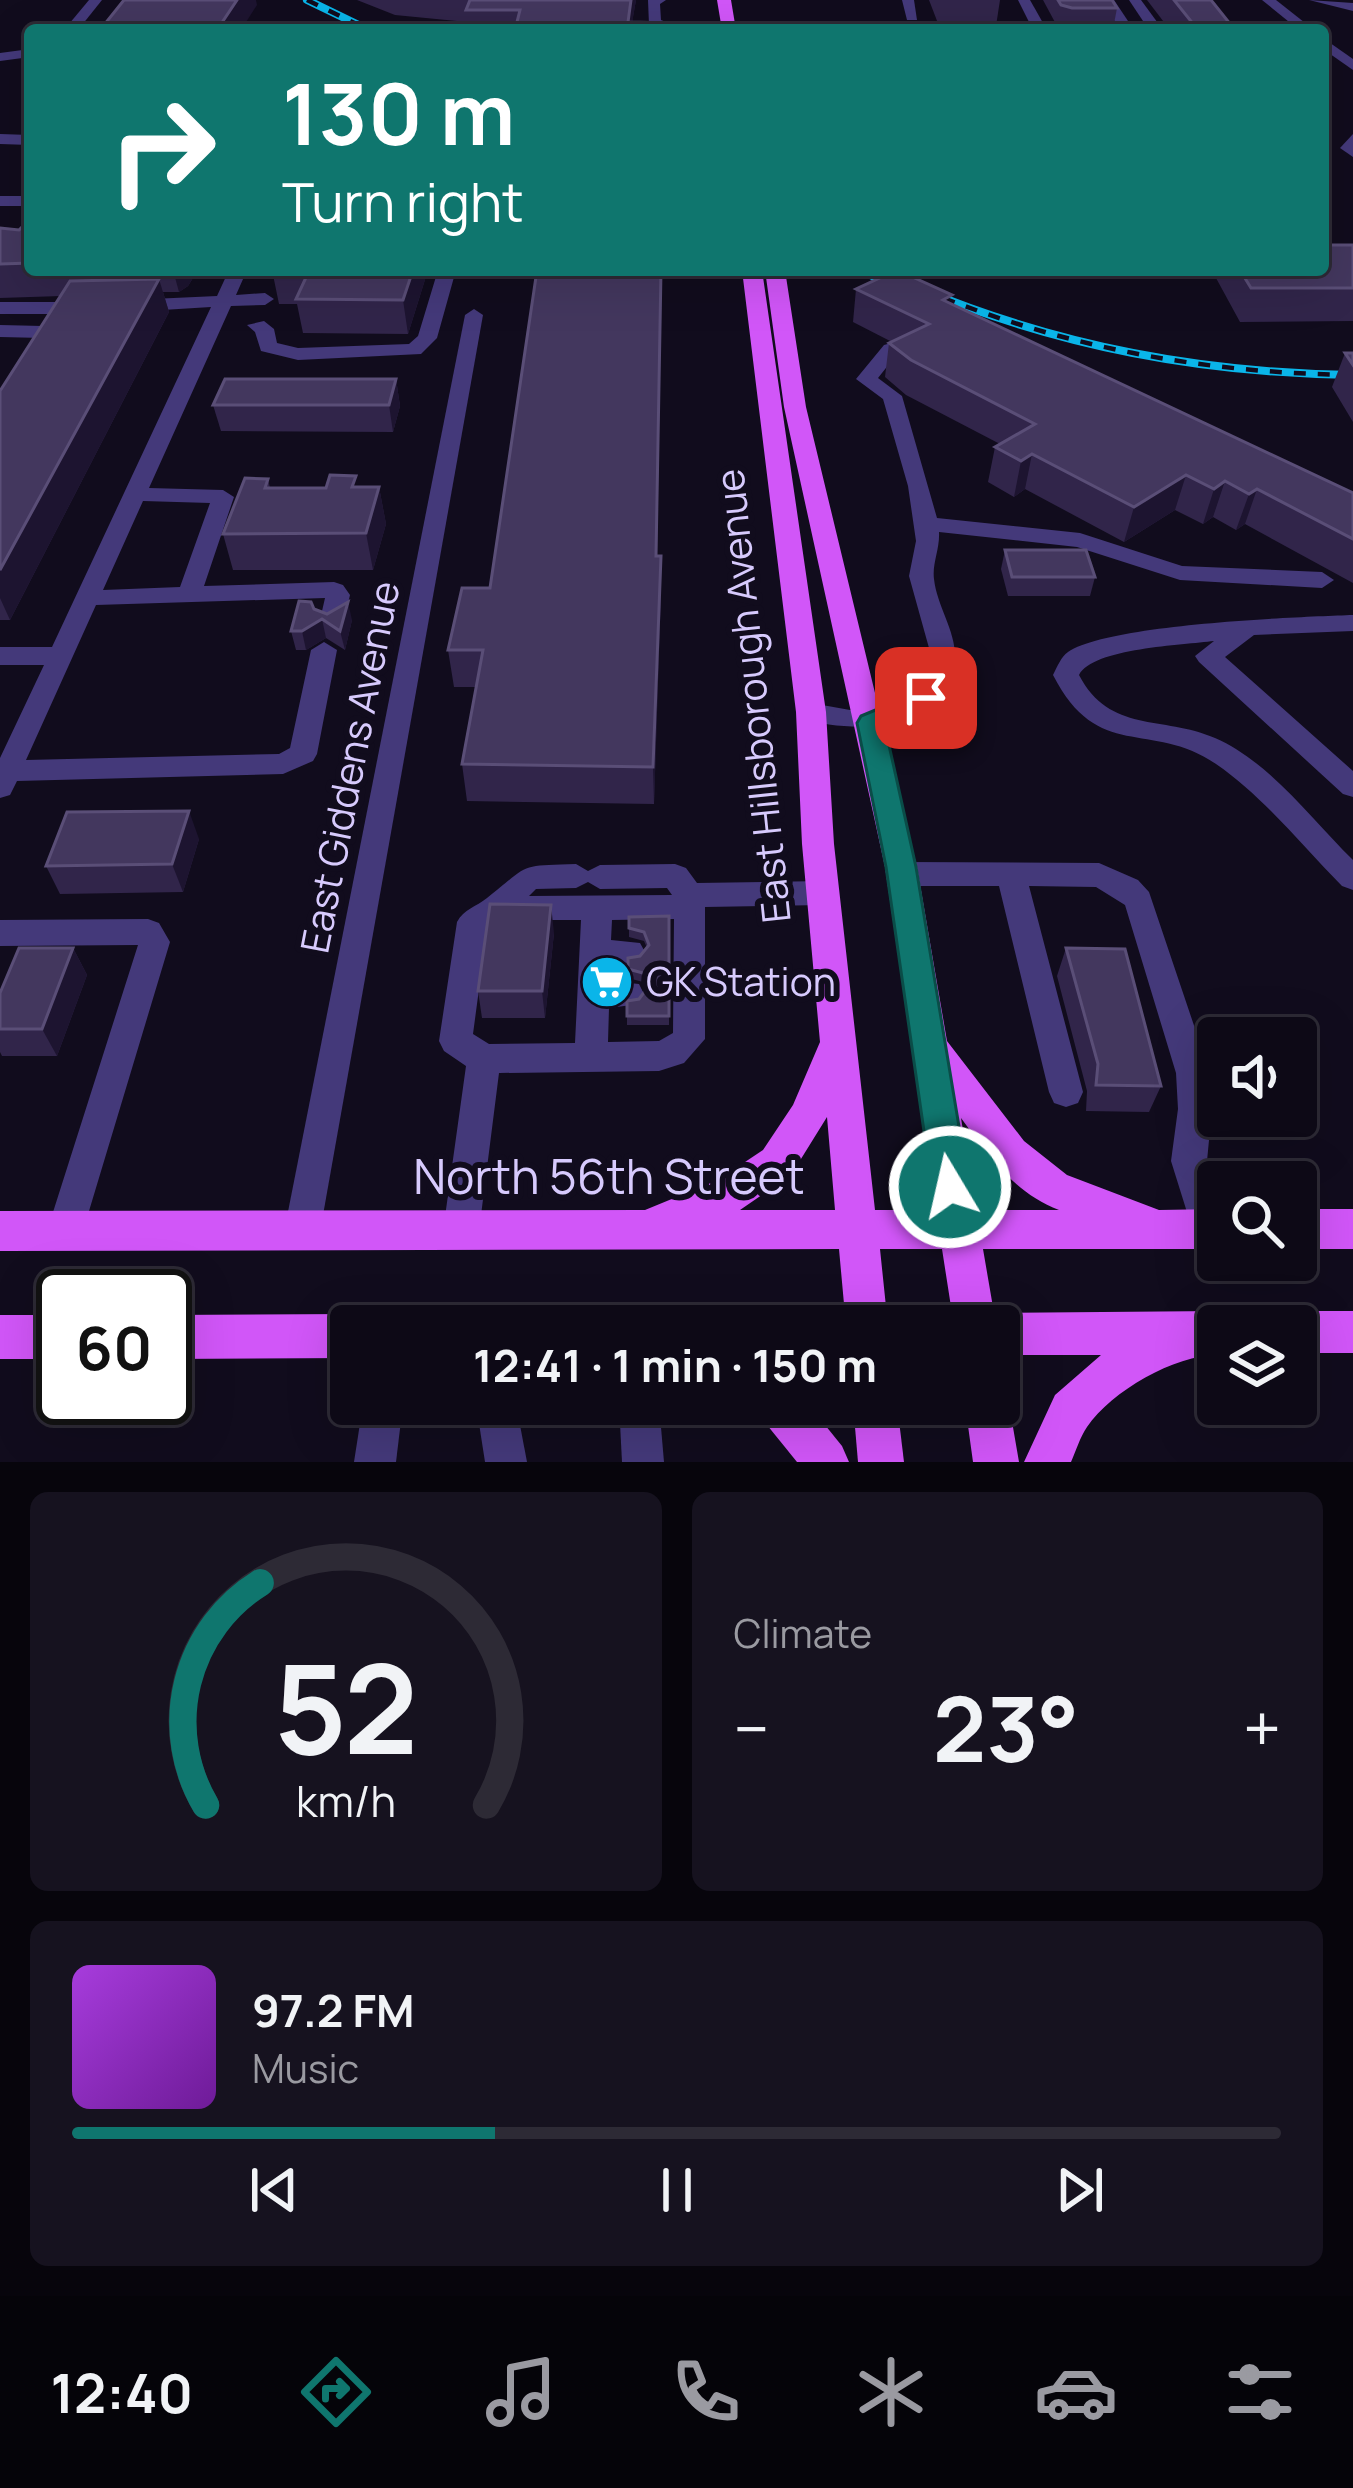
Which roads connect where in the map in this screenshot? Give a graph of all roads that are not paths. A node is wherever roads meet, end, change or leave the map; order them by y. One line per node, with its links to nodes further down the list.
1 (96, 0): 8 (street)
2 (660, 0): 9 (street)
3 (908, 0): 7 (street)
4 (1268, 0): 10 (street)
5 (1315, 0): 6 (street)
6 (1353, 7)
7 (912, 17)
8 (75, 24)
9 (665, 24)
10 (1299, 24)
11 (1329, 47): 12 (street)
12 (1353, 66)
13 (1353, 139): 14 (street)
14 (1353, 152)
15 (235, 276): 19 (street)
16 (445, 276): 23 (street)
17 (753, 276): 38 (main road, East Hillsborough Avenue)
18 (776, 276): 39 (main road, East Hillsborough Avenue)
19 (223, 301): 21 (street); 23 (street); 24 (street)
20 (0, 308): 21 (street)
21 (58, 309): 25 (street)
22 (474, 315): 66 (street, East Giddens Avenue)
23 (256, 325): 24 (street)
24 (212, 326): 27 (street)
25 (0, 331)
26 (891, 349): 28 (street)
27 (133, 494): 30 (street); 31 (street)
28 (925, 524): 29 (street); 39 (street)
29 (1322, 580)
30 (189, 595): 31 (street); 32 (street)
31 (86, 598): 37 (street)
32 (335, 608)
33 (1353, 622): 34 (street)
34 (1262, 626): 41 (street); 44 (street)
35 (324, 650): 40 (street)
36 (0, 656): 37 (street)
37 (59, 656): 40 (street)
38 (811, 712): 39 (street); 46 (main road, East Hillsborough Avenue)
39 (871, 723): 42 (main road, East Hillsborough Avenue)
40 (4, 780)
41 (1353, 787)
42 (902, 874): 43 (street); 52 (main road, East Hillsborough Avenue)
43 (1011, 874): 55 (street); 56 (street)
44 (1353, 878)
45 (591, 887): 47 (street); 49 (street); 54 (street)
46 (824, 892): 47 (street); 51 (main road, East Hillsborough Avenue)
47 (690, 901): 53 (street)
48 (0, 933): 65 (street)
49 (594, 994): 50 (street); 53 (street)
50 (628, 994)
51 (839, 1041): 60 (main road, East Hillsborough Avenue); 64 (main road)
52 (929, 1044): 57 (main road, East Hillsborough Avenue); 58 (main road)
53 (591, 1057): 54 (street)
54 (484, 1059): 67 (street)
55 (1066, 1091)
56 (1197, 1182)
57 (957, 1228): 58 (main road, North 56th Street); 60 (main road, North 56th Street); 69 (main road, East Hillsborough Avenue)
58 (1166, 1228): 59 (main road, North 56th Street)
59 (1197, 1228)
60 (858, 1229): 64 (main road, North 56th Street); 68 (main road, East Hillsborough Avenue)
61 (1317, 1229): 62 (main road)
62 (1353, 1229)
63 (0, 1231): 65 (main road, North 56th Street)
64 (632, 1231): 67 (main road, North 56th Street)
65 (65, 1232): 66 (main road, North 56th Street)
66 (302, 1232): 67 (main road, North 56th Street)
67 (460, 1232)
68 (865, 1305)
69 (971, 1305)
70 (1317, 1332): 71 (main road)
71 (1353, 1332)
72 (1020, 1333): 73 (main road)
73 (1197, 1333)
74 (36, 1336): 77 (main road)
75 (192, 1336): 76 (main road)
76 (330, 1336)
77 (0, 1337)
78 (1197, 1338): 91 (main road)
79 (380, 1425): 85 (street)
80 (500, 1425): 86 (street)
81 (641, 1425): 87 (street)
82 (796, 1425): 88 (main road)
83 (877, 1425): 89 (main road)
84 (990, 1425): 90 (main road)
85 (375, 1462)
86 (506, 1462)
87 (644, 1462)
88 (826, 1462)
89 (880, 1462)
90 (996, 1462)
91 (1047, 1462)

